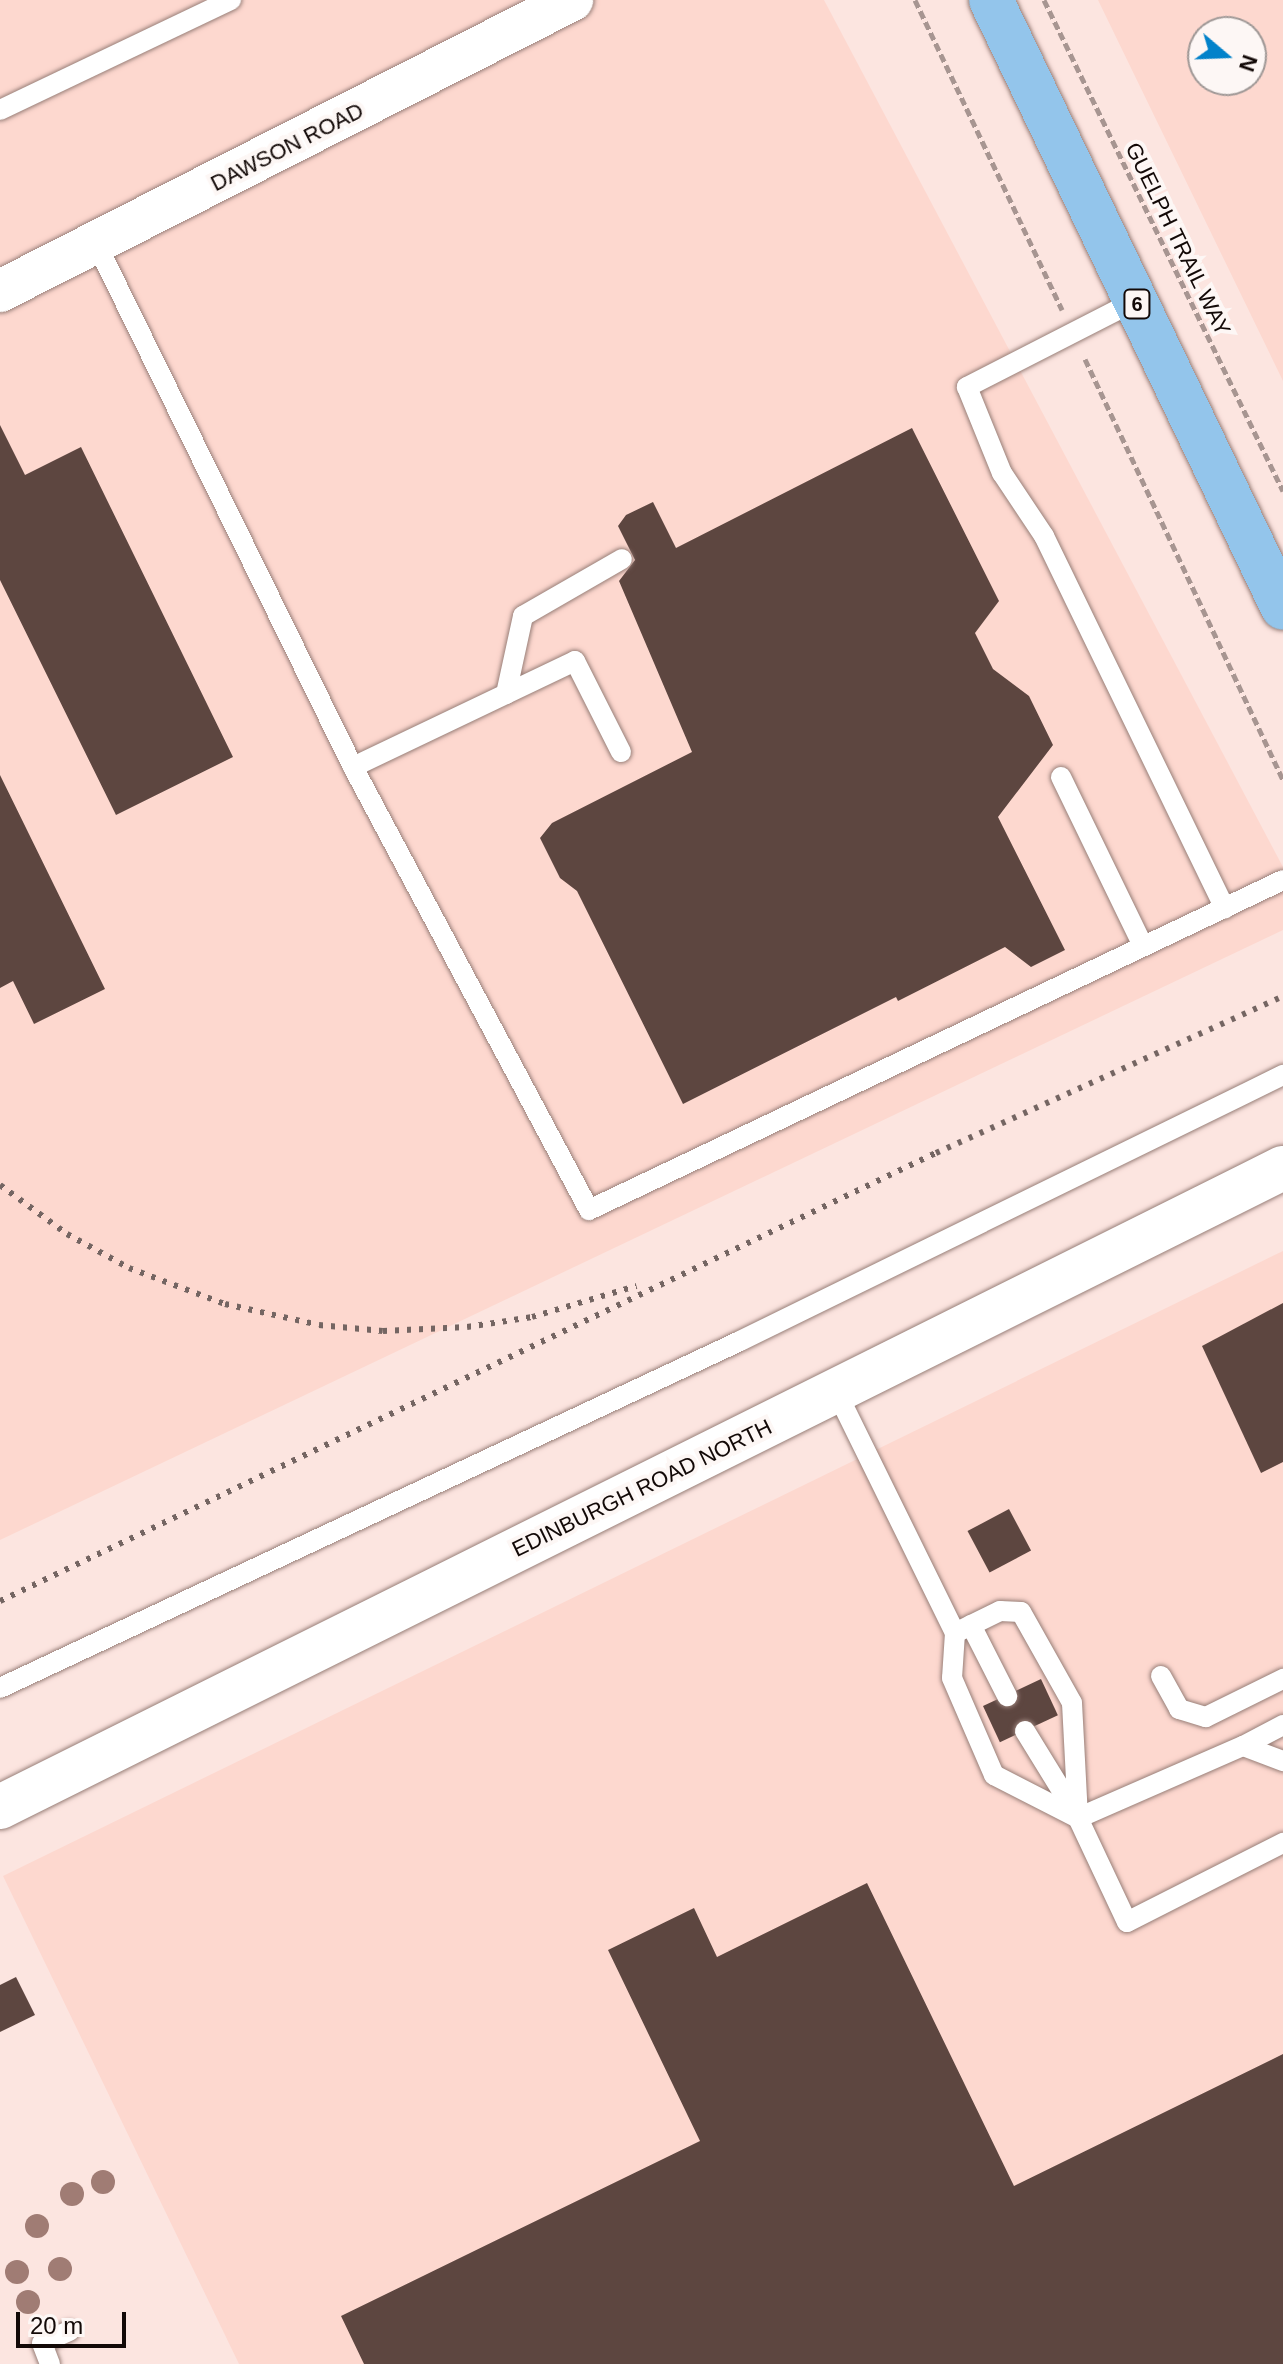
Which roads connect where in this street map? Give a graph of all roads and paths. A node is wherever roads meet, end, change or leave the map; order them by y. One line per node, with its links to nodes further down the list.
1 (231, 0): 7 (lane)
2 (572, 0): 6 (street, DAWSON ROAD)
3 (915, 0): 11 (path)
4 (991, 0): 10 (main road, 6)
5 (1044, 0): 12 (path, GUELPH TRAIL WAY)
6 (520, 12): 8 (street, DAWSON ROAD)
7 (0, 110)
8 (97, 245): 9 (street, DAWSON ROAD); 17 (lane)
9 (0, 291)
10 (1135, 301): 11 (lane); 14 (main road, 6)
11 (1072, 333): 19 (path); 21 (lane)
12 (1283, 491)
13 (622, 559): 15 (lane)
14 (1283, 608)
15 (506, 694): 16 (lane); 17 (lane)
16 (621, 752)
17 (353, 767): 22 (lane)
18 (1061, 777): 22 (lane)
19 (1283, 780)
20 (1283, 880): 21 (lane)
21 (1225, 908): 22 (lane)
22 (1143, 946)
23 (1283, 1075): 29 (lane)
24 (1283, 1168): 25 (main road, EDINBURGH ROAD NORTH)
25 (836, 1391): 26 (lane); 35 (main road, EDINBURGH ROAD NORTH)
26 (963, 1629): 30 (lane); 36 (lane); 36 (lane)
27 (1161, 1676): 28 (lane)
28 (1283, 1679)
29 (0, 1688)
30 (1007, 1696)
31 (1283, 1725): 33 (lane)
32 (1025, 1731): 36 (lane)
33 (1243, 1746): 34 (lane); 36 (lane)
34 (1283, 1761)
35 (0, 1807)
36 (1078, 1818): 37 (lane)
37 (1283, 1843)
38 (69, 2331): 39 (lane)
39 (50, 2364)

